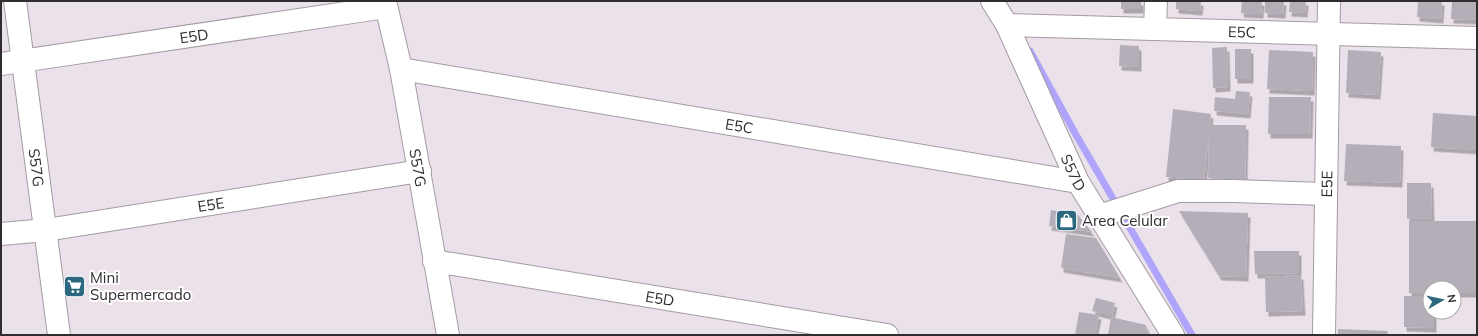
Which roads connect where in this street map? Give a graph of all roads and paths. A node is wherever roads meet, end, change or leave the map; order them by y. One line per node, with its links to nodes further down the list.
1 (15, 1): 10 (street, S57G)
2 (992, 1): 6 (street, S57D)
3 (1156, 1): 7 (street)
4 (1329, 1): 8 (street, E5E)
5 (386, 4): 10 (street, E5D); 12 (street, S57G)
6 (1007, 25): 7 (street, E5C); 14 (street, S57D)
7 (1156, 29): 8 (street, E5C)
8 (1328, 33): 9 (street, E5C); 15 (street, E5E)
9 (1477, 38)
10 (23, 61): 11 (street, E5D); 17 (street, S57G)
11 (1, 64)
12 (401, 69): 13 (street, S57G); 14 (street, E5C)
13 (420, 172): 17 (street, E5E); 19 (street, S57G)
14 (1078, 182): 16 (street, S57D)
15 (1326, 194): 16 (street); 24 (street, E5E)
16 (1099, 216): 23 (street, S57D)
17 (46, 230): 18 (street, E5E); 20 (street, S57G)
18 (1, 234)
19 (434, 261): 21 (street, S57G); 22 (street, E5D)
20 (58, 335)
21 (448, 335)
22 (887, 335)
23 (1173, 335)
24 (1324, 335)

